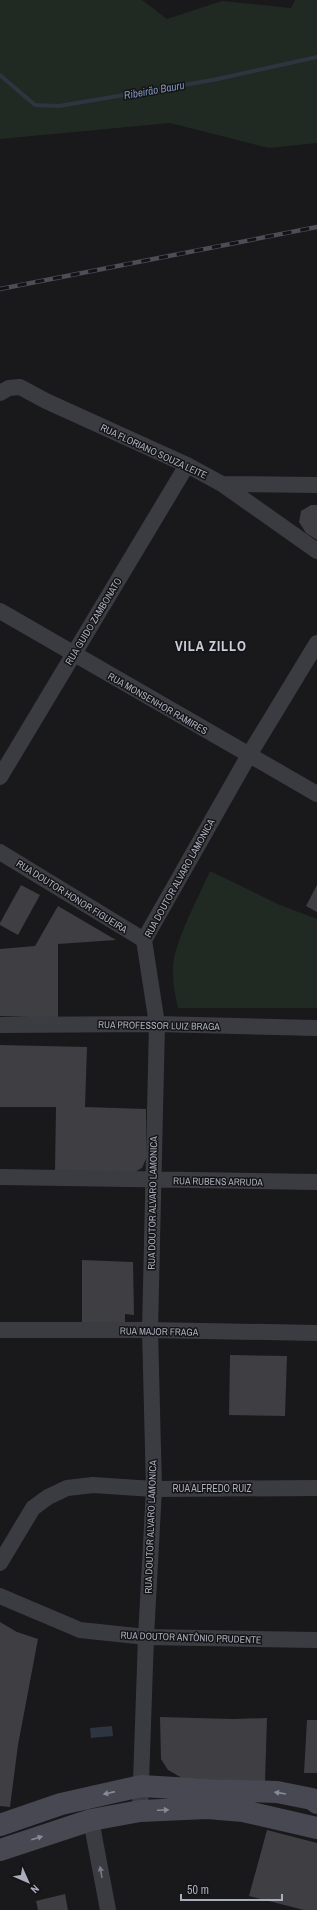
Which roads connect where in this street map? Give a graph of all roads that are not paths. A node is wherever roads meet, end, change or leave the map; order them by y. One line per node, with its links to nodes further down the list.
1 (0, 393): 2 (street, RUA FLORIANO SOUZA LEITE)
2 (187, 465): 3 (street, RUA FLORIANO SOUZA LEITE); 8 (street, RUA GUIDO ZAMBONATO)
3 (222, 484): 4 (street); 5 (street, RUA FLORIANO SOUZA LEITE)
4 (317, 485)
5 (317, 551)
6 (0, 611): 8 (street, RUA MONSENHOR RAMIRES)
7 (317, 643): 9 (street, RUA DOUTOR ALVARO LAMONICA)
8 (73, 654): 9 (street, RUA MONSENHOR RAMIRES); 10 (street, RUA GUIDO ZAMBONATO)
9 (249, 755): 11 (street, RUA MONSENHOR RAMIRES); 13 (street, RUA DOUTOR ALVARO LAMONICA)
10 (0, 777)
11 (317, 794)
12 (0, 852): 13 (street, RUA DOUTOR HONOR FIGUEIRA)
13 (144, 940): 14 (street, RUA DOUTOR ALVARO LAMONICA)
14 (157, 1024): 15 (street, RUA PROFESSOR LUIZ BRAGA); 16 (street, RUA PROFESSOR LUIZ BRAGA); 18 (street, RUA DOUTOR ALVARO LAMONICA)
15 (0, 1025)
16 (317, 1028)
17 (0, 1177): 18 (street, RUA RUBENS ARRUDA)
18 (152, 1180): 19 (street, RUA RUBENS ARRUDA); 21 (street, RUA DOUTOR ALVARO LAMONICA)
19 (317, 1182)
20 (0, 1330): 21 (street, RUA MAJOR FRAGA)
21 (150, 1330): 22 (street, RUA MAJOR FRAGA); 24 (street, RUA DOUTOR ALVARO LAMONICA)
22 (317, 1333)
23 (317, 1488): 24 (street, RUA ALFREDO RUIZ)
24 (154, 1489): 25 (street, RUA ALFREDO RUIZ); 27 (street, RUA DOUTOR ALVARO LAMONICA)
25 (0, 1563)
26 (0, 1596): 27 (street, RUA DOUTOR ANTÔNIO PRUDENTE)
27 (146, 1637): 28 (street, RUA DOUTOR ANTÔNIO PRUDENTE); 29 (street, RUA DOUTOR ALVARO LAMONICA)
28 (317, 1640)
29 (141, 1786): 30 (street, one-way to 29); 31 (street, RUA DOUTOR ALVARO LAMONICA); 33 (street, one-way to 33)
30 (316, 1802): 34 (street)
31 (140, 1811): 32 (street); 34 (street, one-way to 34)
32 (91, 1820): 35 (street, one-way to 32); 36 (street, one-way to 32)
33 (0, 1824)
34 (311, 1826)
35 (0, 1850)
36 (108, 1910)

